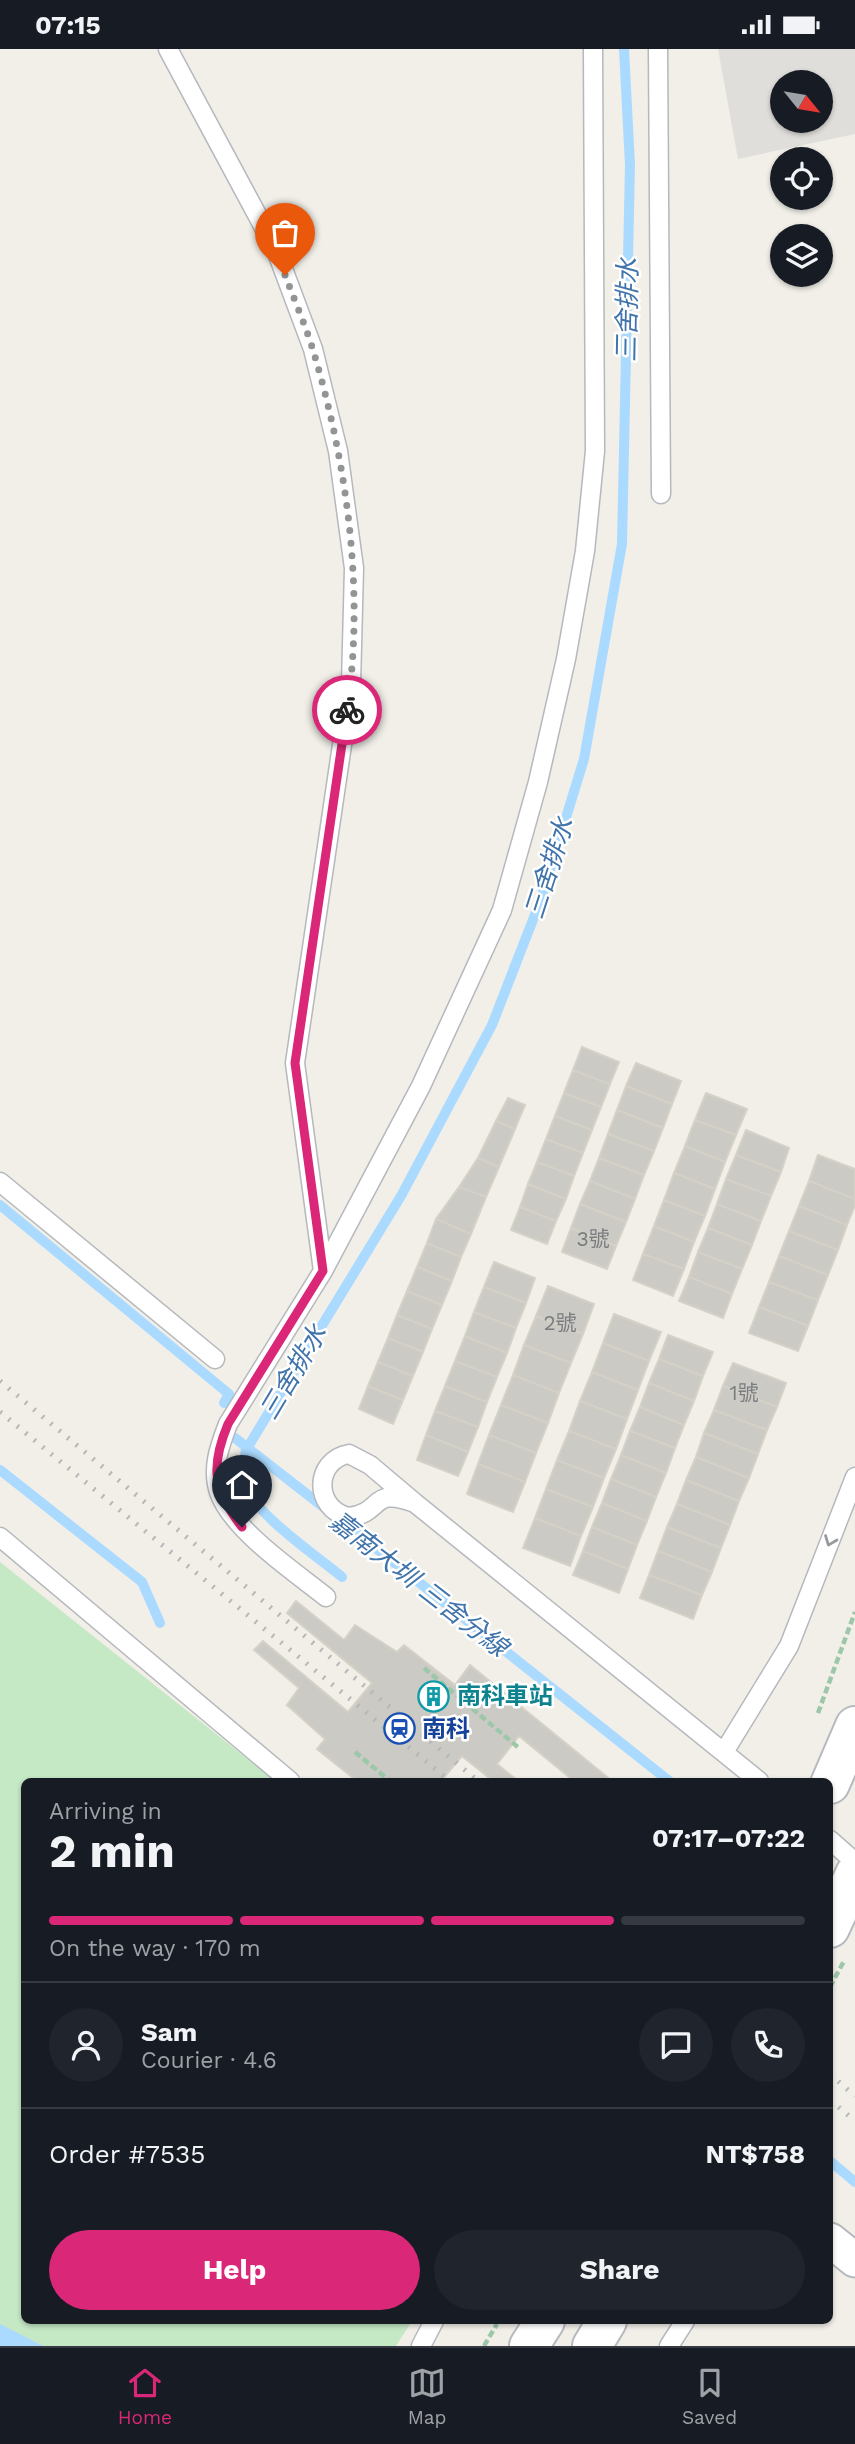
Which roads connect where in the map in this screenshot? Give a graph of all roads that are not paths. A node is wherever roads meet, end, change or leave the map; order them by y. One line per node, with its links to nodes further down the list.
1 (168, 49): 6 (lane)
2 (593, 49): 6 (lane)
3 (658, 49): 4 (lane)
4 (661, 493)
5 (0, 1182): 7 (lane)
6 (323, 1271): 11 (lane)
7 (215, 1359)
8 (855, 1477): 13 (lane, one-way to 13)
9 (415, 1503): 9 (lane); 13 (lane)
10 (0, 1537): 14 (lane)
11 (326, 1597)
12 (855, 1726): 16 (street)
13 (724, 1752): 15 (lane)
14 (286, 1778)
15 (755, 1778)
16 (833, 1778)
17 (833, 1843): 18 (lane)
18 (855, 1862)
19 (855, 1874): 20 (street)
20 (833, 1922)
21 (833, 2242): 22 (street)
22 (855, 2260)
23 (432, 2324): 27 (lane)
24 (543, 2324): 28 (street)
25 (605, 2324): 29 (street)
26 (683, 2324): 30 (lane)
27 (421, 2346)
28 (529, 2346)
29 (592, 2346)
30 (669, 2346)

